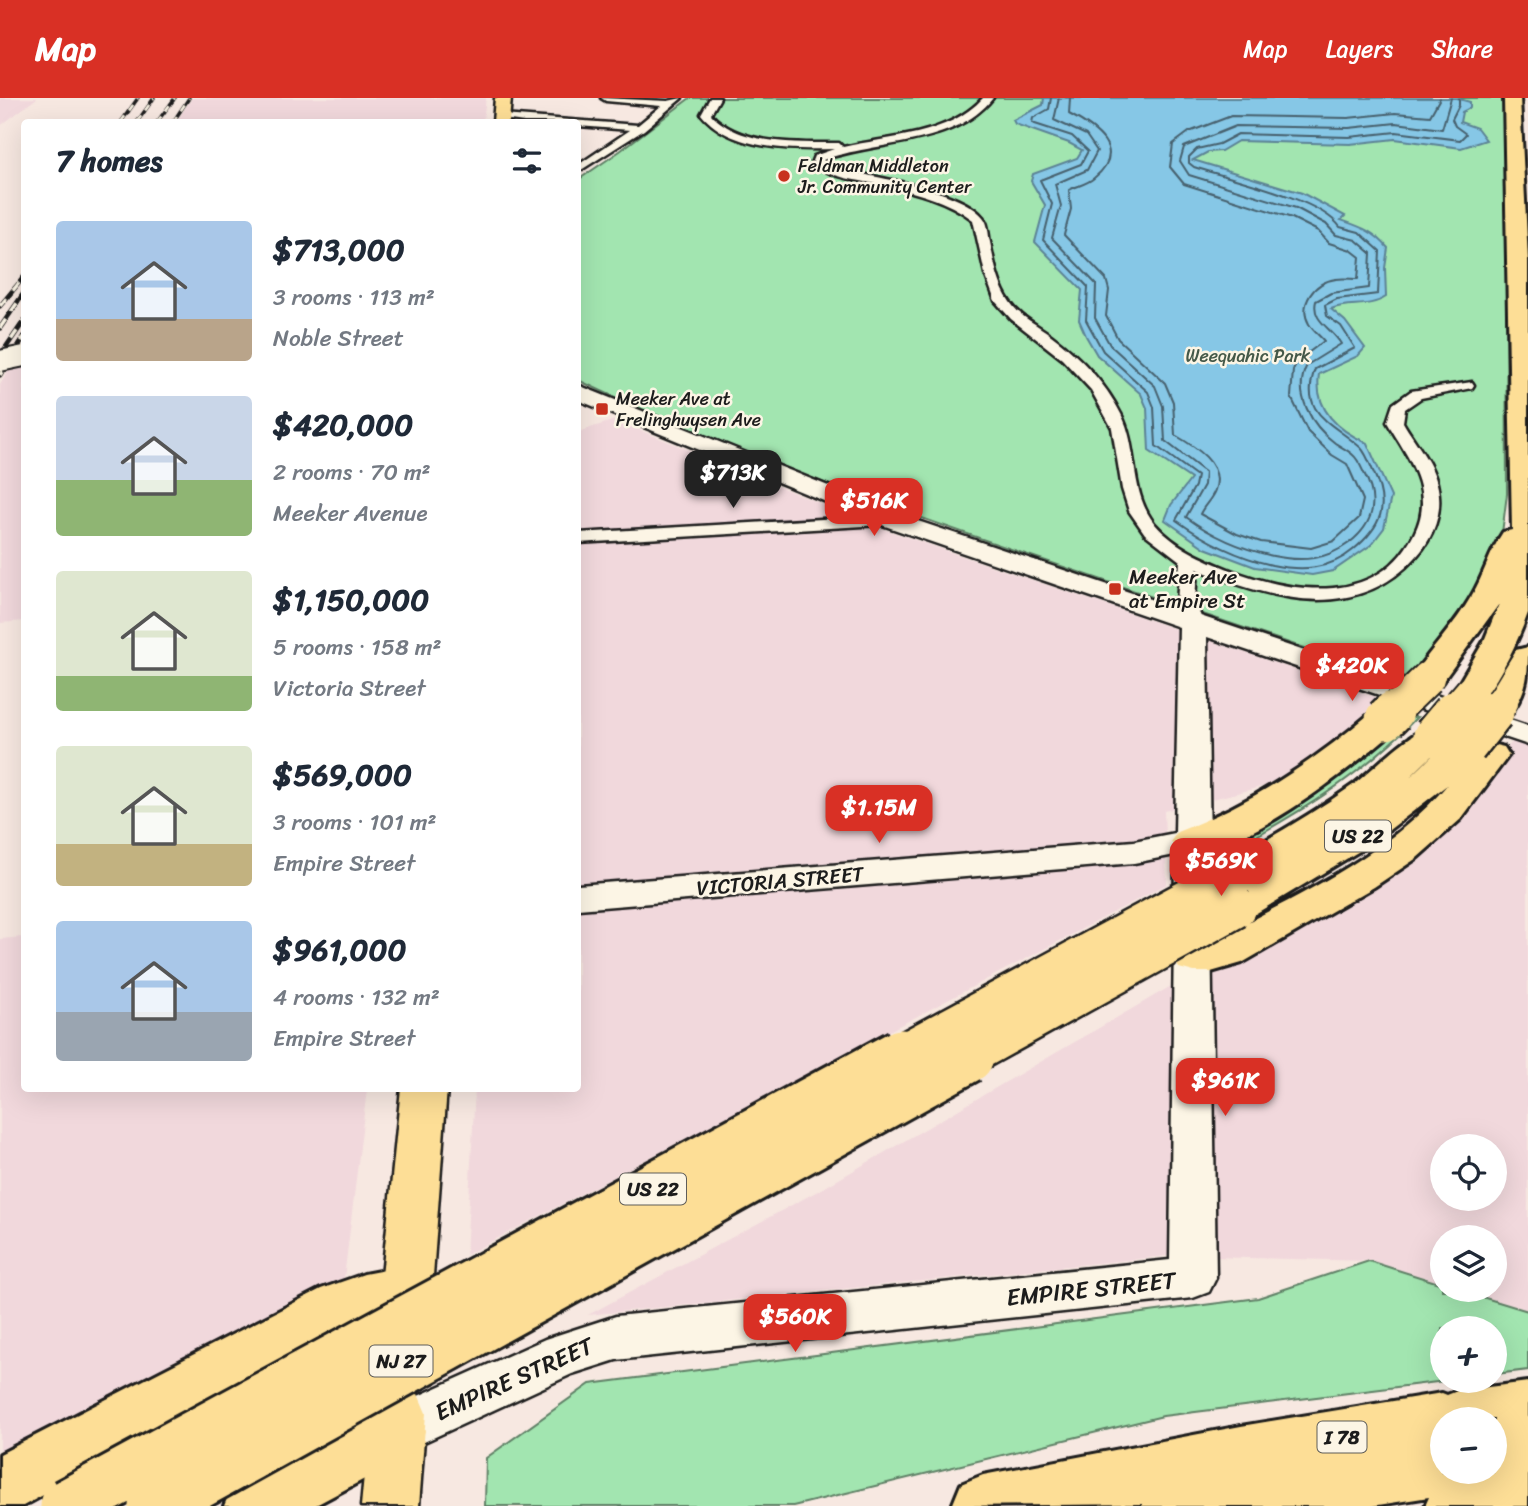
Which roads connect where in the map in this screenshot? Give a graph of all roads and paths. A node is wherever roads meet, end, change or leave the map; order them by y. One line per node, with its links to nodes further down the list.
1 (503, 98): 8 (main road)
2 (606, 98): 7 (street)
3 (715, 98): 11 (street)
4 (988, 98): 11 (street)
5 (1512, 98): 18 (highway, US 22)
6 (1523, 98): 13 (highway)
7 (674, 101): 10 (street)
8 (502, 119)
9 (581, 125): 10 (street)
10 (640, 128): 12 (street)
11 (863, 146): 21 (street)
12 (581, 167)
13 (1528, 187)
14 (21, 357): 15 (street, bridge)
15 (0, 361)
16 (1467, 385): 21 (street)
17 (581, 393): 19 (street)
18 (1526, 482): 24 (highway, US 22); 26 (highway, bridge)
19 (891, 520): 20 (street); 22 (street)
20 (581, 538)
21 (1196, 562): 22 (street)
22 (1193, 622): 24 (street); 26 (street, EMPIRE STREET)
23 (1528, 657): 24 (highway, US 22)
24 (1510, 706): 25 (highway); 25 (highway, US 22, bridge)
25 (1464, 746): 27 (highway, US 22); 29 (highway)
26 (1191, 841): 28 (street, VICTORIA STREET); 29 (street, EMPIRE STREET)
27 (1237, 890): 42 (highway, US 22, bridge); 43 (highway, US 22, bridge)
28 (581, 897)
29 (1194, 957): 35 (street, EMPIRE STREET)
30 (424, 1092): 31 (main road, NJ 27)
31 (406, 1290): 35 (main road, NJ 27); 40 (highway)
32 (1528, 1410): 33 (highway)
33 (1507, 1413)
34 (1430, 1424): 39 (highway, I 78)
35 (397, 1431): 44 (highway); 45 (main road, NJ 27)
36 (1528, 1457): 37 (highway)
37 (1507, 1459)
38 (1430, 1466): 39 (highway)
39 (1253, 1473): 46 (highway, I 78); 47 (highway)
40 (0, 1486)
41 (1528, 1497): 48 (highway)
42 (67, 1506)
43 (155, 1506)
44 (275, 1506)
45 (390, 1506)
46 (983, 1506)
47 (1172, 1506)
48 (1456, 1506)

